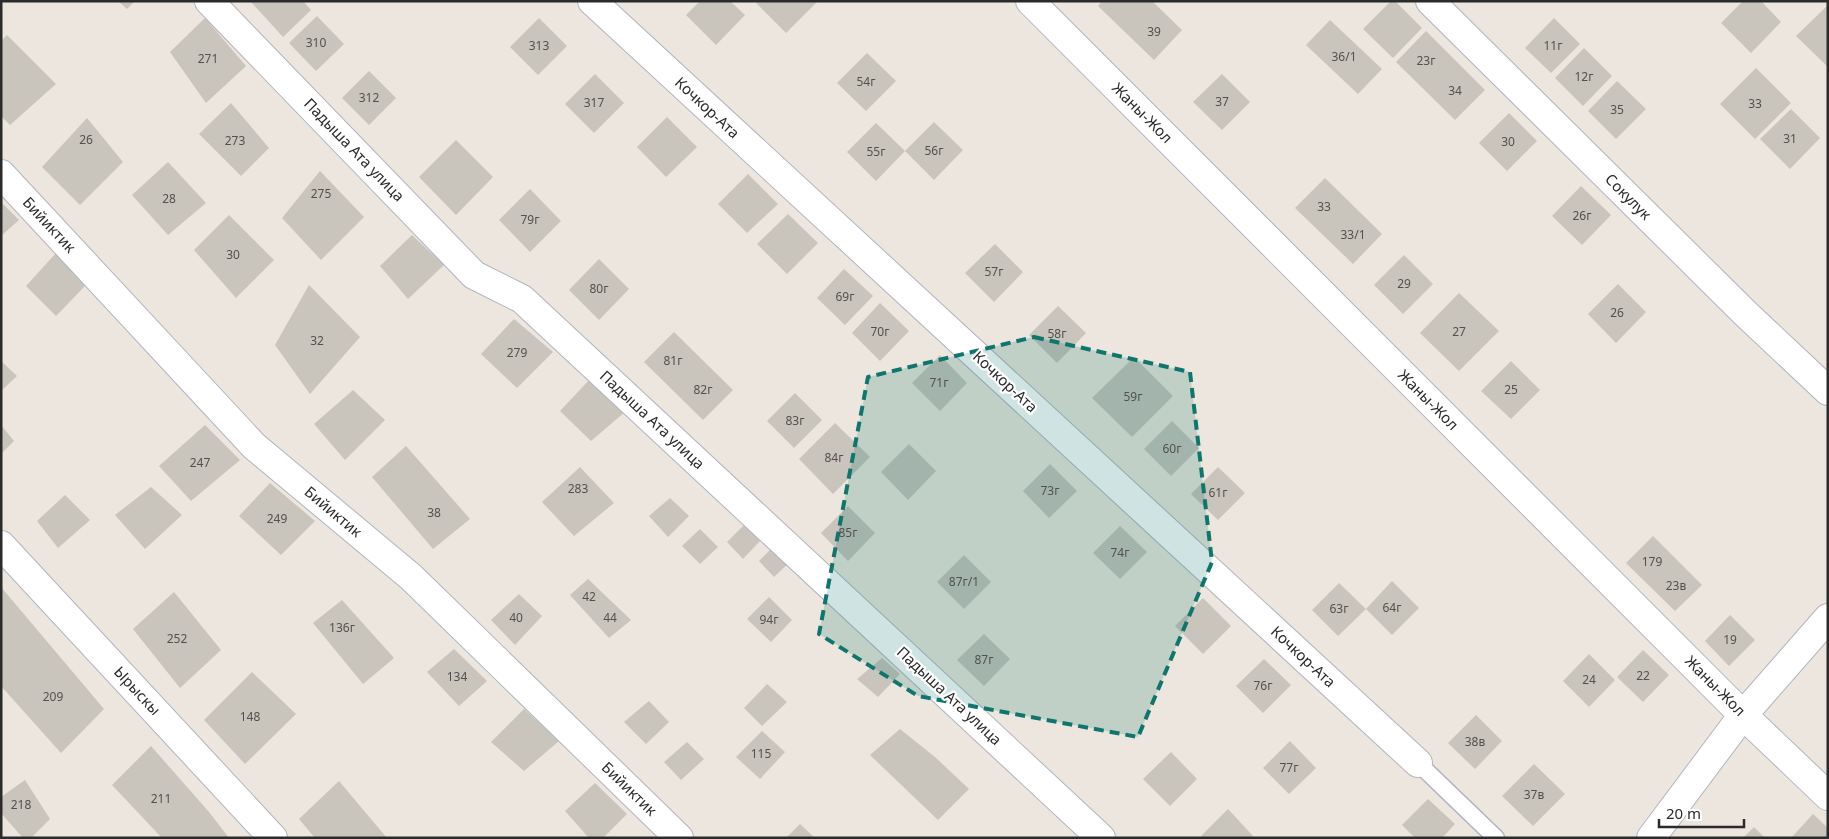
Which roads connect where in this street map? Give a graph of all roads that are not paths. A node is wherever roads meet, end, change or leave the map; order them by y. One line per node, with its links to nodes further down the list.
1 (209, 1): 14 (street, Падыша Ата улица)
2 (592, 1): 10 (street, Кочкор-Ата)
3 (1030, 1): 9 (street, Жаны-Жол)
4 (1430, 1): 6 (street, Сокулук)
5 (1, 174): 13 (street, Бийиктик)
6 (1828, 391)
7 (1, 545): 12 (street, Ырыскы)
8 (1828, 618): 9 (street)
9 (1743, 715): 11 (street, Жаны-Жол); 16 (street)
10 (1418, 763): 15 (lane)
11 (1828, 796)
12 (273, 838)
13 (679, 838)
14 (1101, 838)
15 (1496, 838)
16 (1652, 838)

